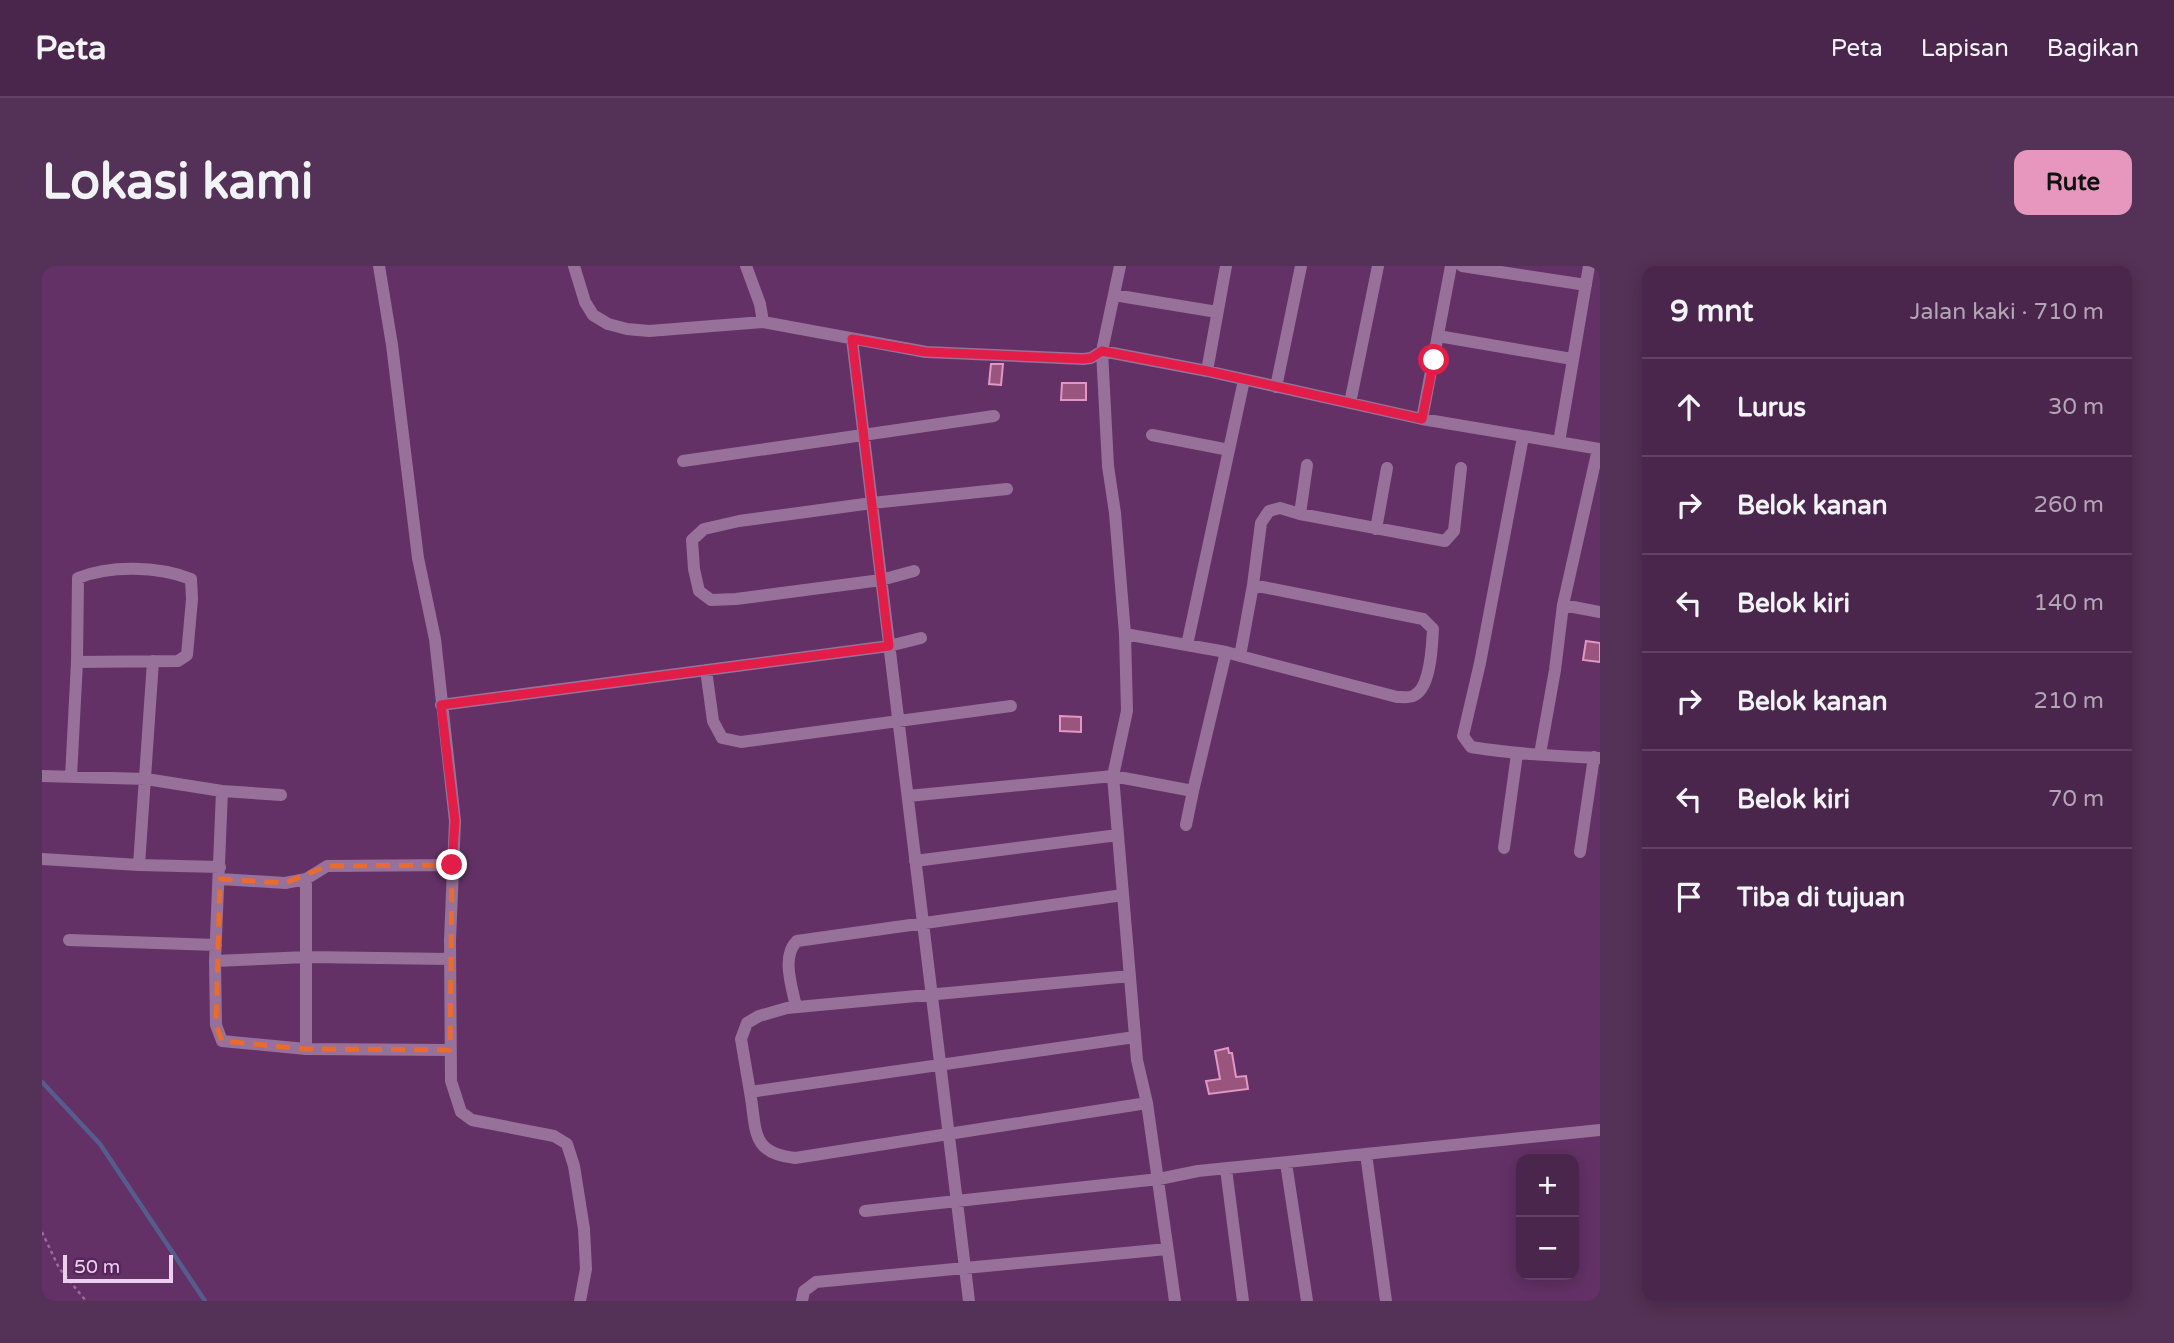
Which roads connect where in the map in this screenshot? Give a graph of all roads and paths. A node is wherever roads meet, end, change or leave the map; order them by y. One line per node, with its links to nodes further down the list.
1 (379, 266): 53 (street)
2 (574, 266): 14 (street)
3 (746, 266): 14 (street)
4 (1120, 266): 12 (street)
5 (1226, 266): 13 (street)
6 (1301, 266): 21 (street)
7 (1378, 266): 22 (street)
8 (1451, 266): 15 (street)
9 (1462, 266): 11 (street)
10 (1589, 266): 11 (street)
11 (1586, 285): 18 (street)
12 (1114, 295): 13 (street); 17 (street)
13 (1217, 312): 19 (street)
14 (764, 322): 16 (street)
15 (1438, 336): 18 (street); 24 (street)
16 (852, 339): 17 (street); 25 (street)
17 (1102, 351): 19 (street); 44 (street)
18 (1572, 359): 28 (street)
19 (1207, 371): 20 (street)
20 (1244, 380): 21 (street); 30 (street)
21 (1276, 387): 22 (street)
22 (1350, 403): 24 (street)
23 (994, 416): 25 (street)
24 (1422, 419): 27 (street)
25 (864, 435): 31 (street); 36 (street)
26 (1152, 435): 30 (street)
27 (1522, 437): 28 (street); 56 (street)
28 (1559, 442): 29 (street)
29 (1599, 449): 42 (street)
30 (1229, 450): 46 (street)
31 (683, 461)
32 (1307, 465): 37 (street)
33 (1387, 468): 38 (street)
34 (1461, 468): 38 (street)
35 (1007, 489): 36 (street)
36 (872, 503): 40 (street); 40 (street)
37 (1300, 514): 38 (street); 41 (street)
38 (1376, 529)
39 (914, 571): 40 (street)
40 (881, 580): 47 (street)
41 (1253, 585): 49 (street); 49 (street)
42 (1563, 604): 43 (street); 57 (street)
43 (1600, 611)
44 (1125, 634): 46 (street); 60 (street)
45 (921, 638): 47 (street)
46 (1187, 645): 48 (street)
47 (889, 646): 52 (street); 55 (street)
48 (1226, 652): 49 (street); 64 (street)
49 (1240, 656)
50 (153, 661): 51 (street); 51 (street); 62 (street)
51 (77, 662): 61 (street)
52 (706, 670): 53 (street); 55 (street)
53 (441, 705): 74 (street)
54 (1011, 706): 55 (street)
55 (898, 719): 66 (street)
56 (1517, 754): 57 (street); 69 (street)
57 (1540, 754): 58 (street)
58 (1597, 757): 70 (street)
59 (42, 776): 61 (street)
60 (1113, 776): 64 (street); 66 (street); 68 (street)
61 (71, 777): 62 (street)
62 (146, 779): 63 (street); 73 (street)
63 (222, 791): 65 (street); 75 (street)
64 (1193, 791): 67 (street)
65 (281, 795)
66 (908, 796): 72 (street)
67 (1186, 825)
68 (1118, 835): 72 (street); 77 (street)
69 (1504, 848)
70 (1580, 852)
71 (42, 859): 73 (street)
72 (915, 861): 78 (street)
73 (139, 865): 75 (street)
74 (452, 865): 76 (street); 82 (street)
75 (220, 873): 76 (street); 80 (street)
76 (306, 879): 81 (street)
77 (1123, 895): 78 (street); 84 (street)
78 (923, 923): 85 (street); 86 (street)
79 (69, 940): 80 (street)
80 (216, 945): 83 (street)
81 (308, 957): 82 (street); 83 (street); 88 (street)
82 (450, 959): 89 (street)
83 (215, 961): 88 (street)
84 (1130, 976): 85 (street); 87 (street)
85 (932, 995): 86 (street); 90 (street)
86 (796, 1007): 91 (street)
87 (1135, 1037): 90 (street); 92 (street)
88 (306, 1049): 89 (street)
89 (450, 1050): 105 (street)
90 (940, 1064): 91 (street); 94 (street)
91 (750, 1092): 94 (street)
92 (1147, 1103): 94 (street); 98 (street)
93 (1600, 1130): 95 (street)
94 (948, 1134): 99 (street)
95 (1366, 1154): 96 (street); 111 (street)
96 (1286, 1163): 97 (street); 110 (street)
97 (1226, 1169): 98 (street); 109 (street)
98 (1159, 1179): 99 (street); 102 (street)
99 (957, 1201): 100 (street); 103 (street)
100 (865, 1212)
101 (42, 1232): 104 (path)
102 (1167, 1249): 103 (street); 108 (street)
103 (965, 1268): 106 (street); 107 (street)
104 (86, 1301)
105 (580, 1301)
106 (802, 1301)
107 (969, 1301)
108 (1175, 1301)
109 (1243, 1301)
110 (1307, 1301)
111 (1386, 1301)

